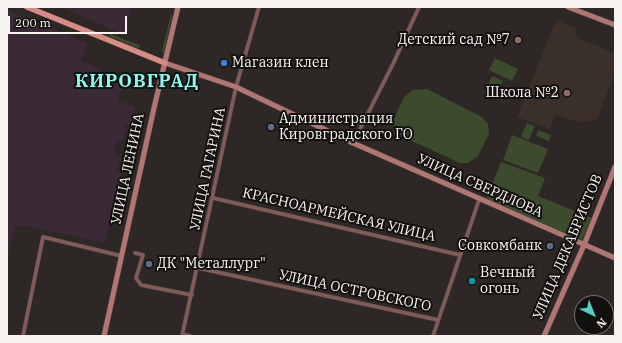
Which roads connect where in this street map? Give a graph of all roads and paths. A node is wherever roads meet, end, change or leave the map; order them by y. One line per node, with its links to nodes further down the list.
1 (27, 7): 7 (main road, УЛИЦА СВЕРДЛОВА)
2 (178, 7): 7 (main road, УЛИЦА ЛЕНИНА)
3 (259, 7): 8 (street, УЛИЦА ГАГАРИНА)
4 (419, 7): 9 (street)
5 (568, 7): 6 (main road)
6 (615, 25)
7 (165, 63): 8 (main road, УЛИЦА СВЕРДЛОВА); 16 (main road, УЛИЦА ЛЕНИНА)
8 (236, 87): 9 (main road, УЛИЦА СВЕРДЛОВА); 11 (street, УЛИЦА ГАГАРИНА)
9 (353, 143): 12 (main road, УЛИЦА СВЕРДЛОВА)
10 (615, 166): 13 (main road, УЛИЦА ДЕКАБРИСТОВ)
11 (213, 198): 15 (street, КРАСНОАРМЕЙСКАЯ УЛИЦА); 18 (street, УЛИЦА ГАГАРИНА)
12 (479, 200): 13 (main road, УЛИЦА СВЕРДЛОВА); 15 (street)
13 (584, 245): 17 (main road, УЛИЦА СВЕРДЛОВА); 26 (main road, УЛИЦА ДЕКАБРИСТОВ)
14 (135, 253): 19 (street)
15 (460, 254): 20 (street)
16 (122, 256): 22 (street); 23 (main road, УЛИЦА ЛЕНИНА)
17 (615, 258)
18 (198, 268): 19 (street, УЛИЦА ГАГАРИНА); 20 (street, УЛИЦА ОСТРОВСКОГО)
19 (192, 295): 21 (street, УЛИЦА ГАГАРИНА)
20 (438, 320): 25 (street)
21 (182, 335): 24 (street)
22 (23, 336)
23 (104, 336)
24 (190, 336)
25 (433, 336)
26 (544, 336)

